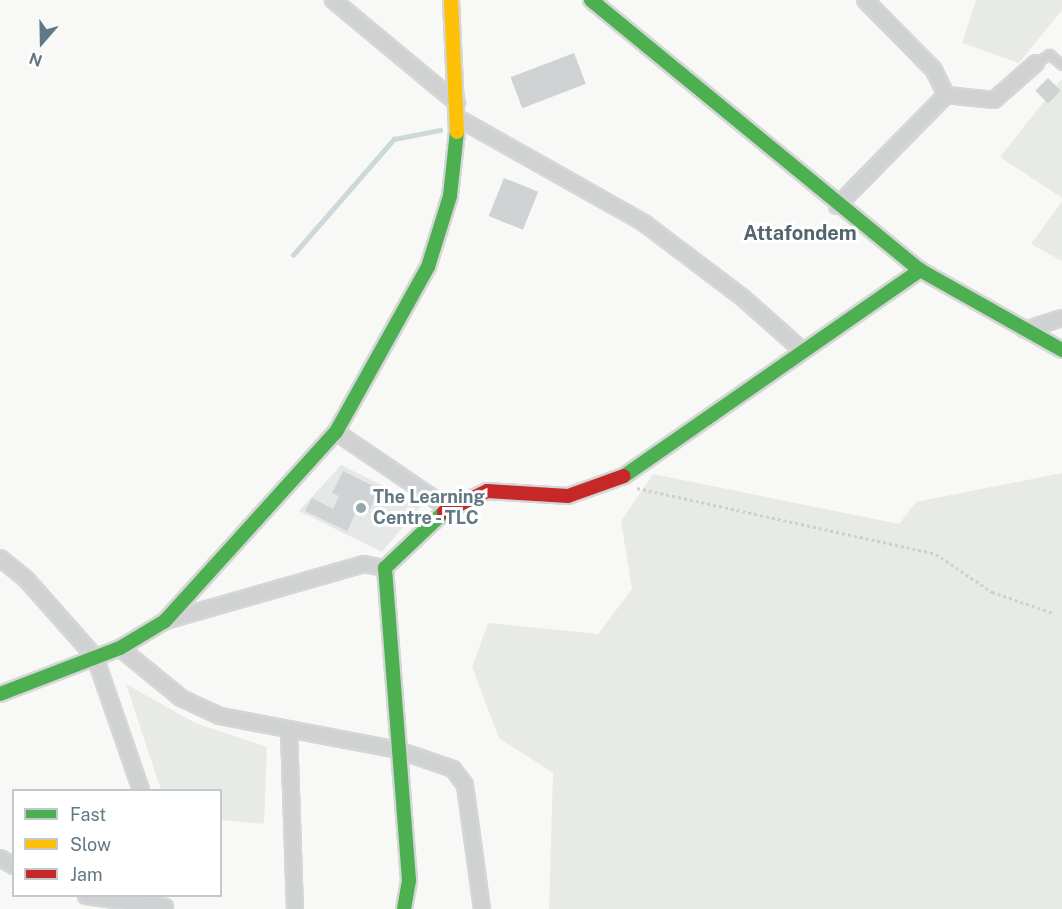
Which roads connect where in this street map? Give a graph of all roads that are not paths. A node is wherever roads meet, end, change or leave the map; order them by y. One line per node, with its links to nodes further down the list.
1 (333, 0): 8 (street)
2 (451, 0): 8 (street)
3 (591, 0): 10 (street)
4 (865, 0): 7 (street)
5 (1036, 63): 6 (lane); 7 (street)
6 (1062, 65)
7 (946, 95): 10 (street)
8 (457, 103): 9 (street)
9 (458, 118): 15 (street); 16 (street)
10 (837, 207): 11 (street)
11 (920, 270): 13 (street); 15 (street)
12 (1062, 318): 13 (street)
13 (1026, 330): 14 (street)
14 (1062, 350)
15 (803, 351): 17 (street)
16 (336, 432): 17 (street); 20 (street)
17 (448, 508): 19 (street)
18 (0, 558): 22 (street)
19 (385, 568): 20 (street); 25 (street)
20 (165, 621): 21 (street)
21 (120, 648): 22 (street); 24 (street)
22 (95, 657): 23 (street); 26 (street)
23 (0, 694)
24 (289, 729): 25 (street); 29 (street)
25 (398, 750): 30 (street); 31 (street)
26 (141, 789)
27 (96, 897): 28 (street)
28 (164, 904)
29 (295, 909)
30 (404, 909)
31 (482, 909)

